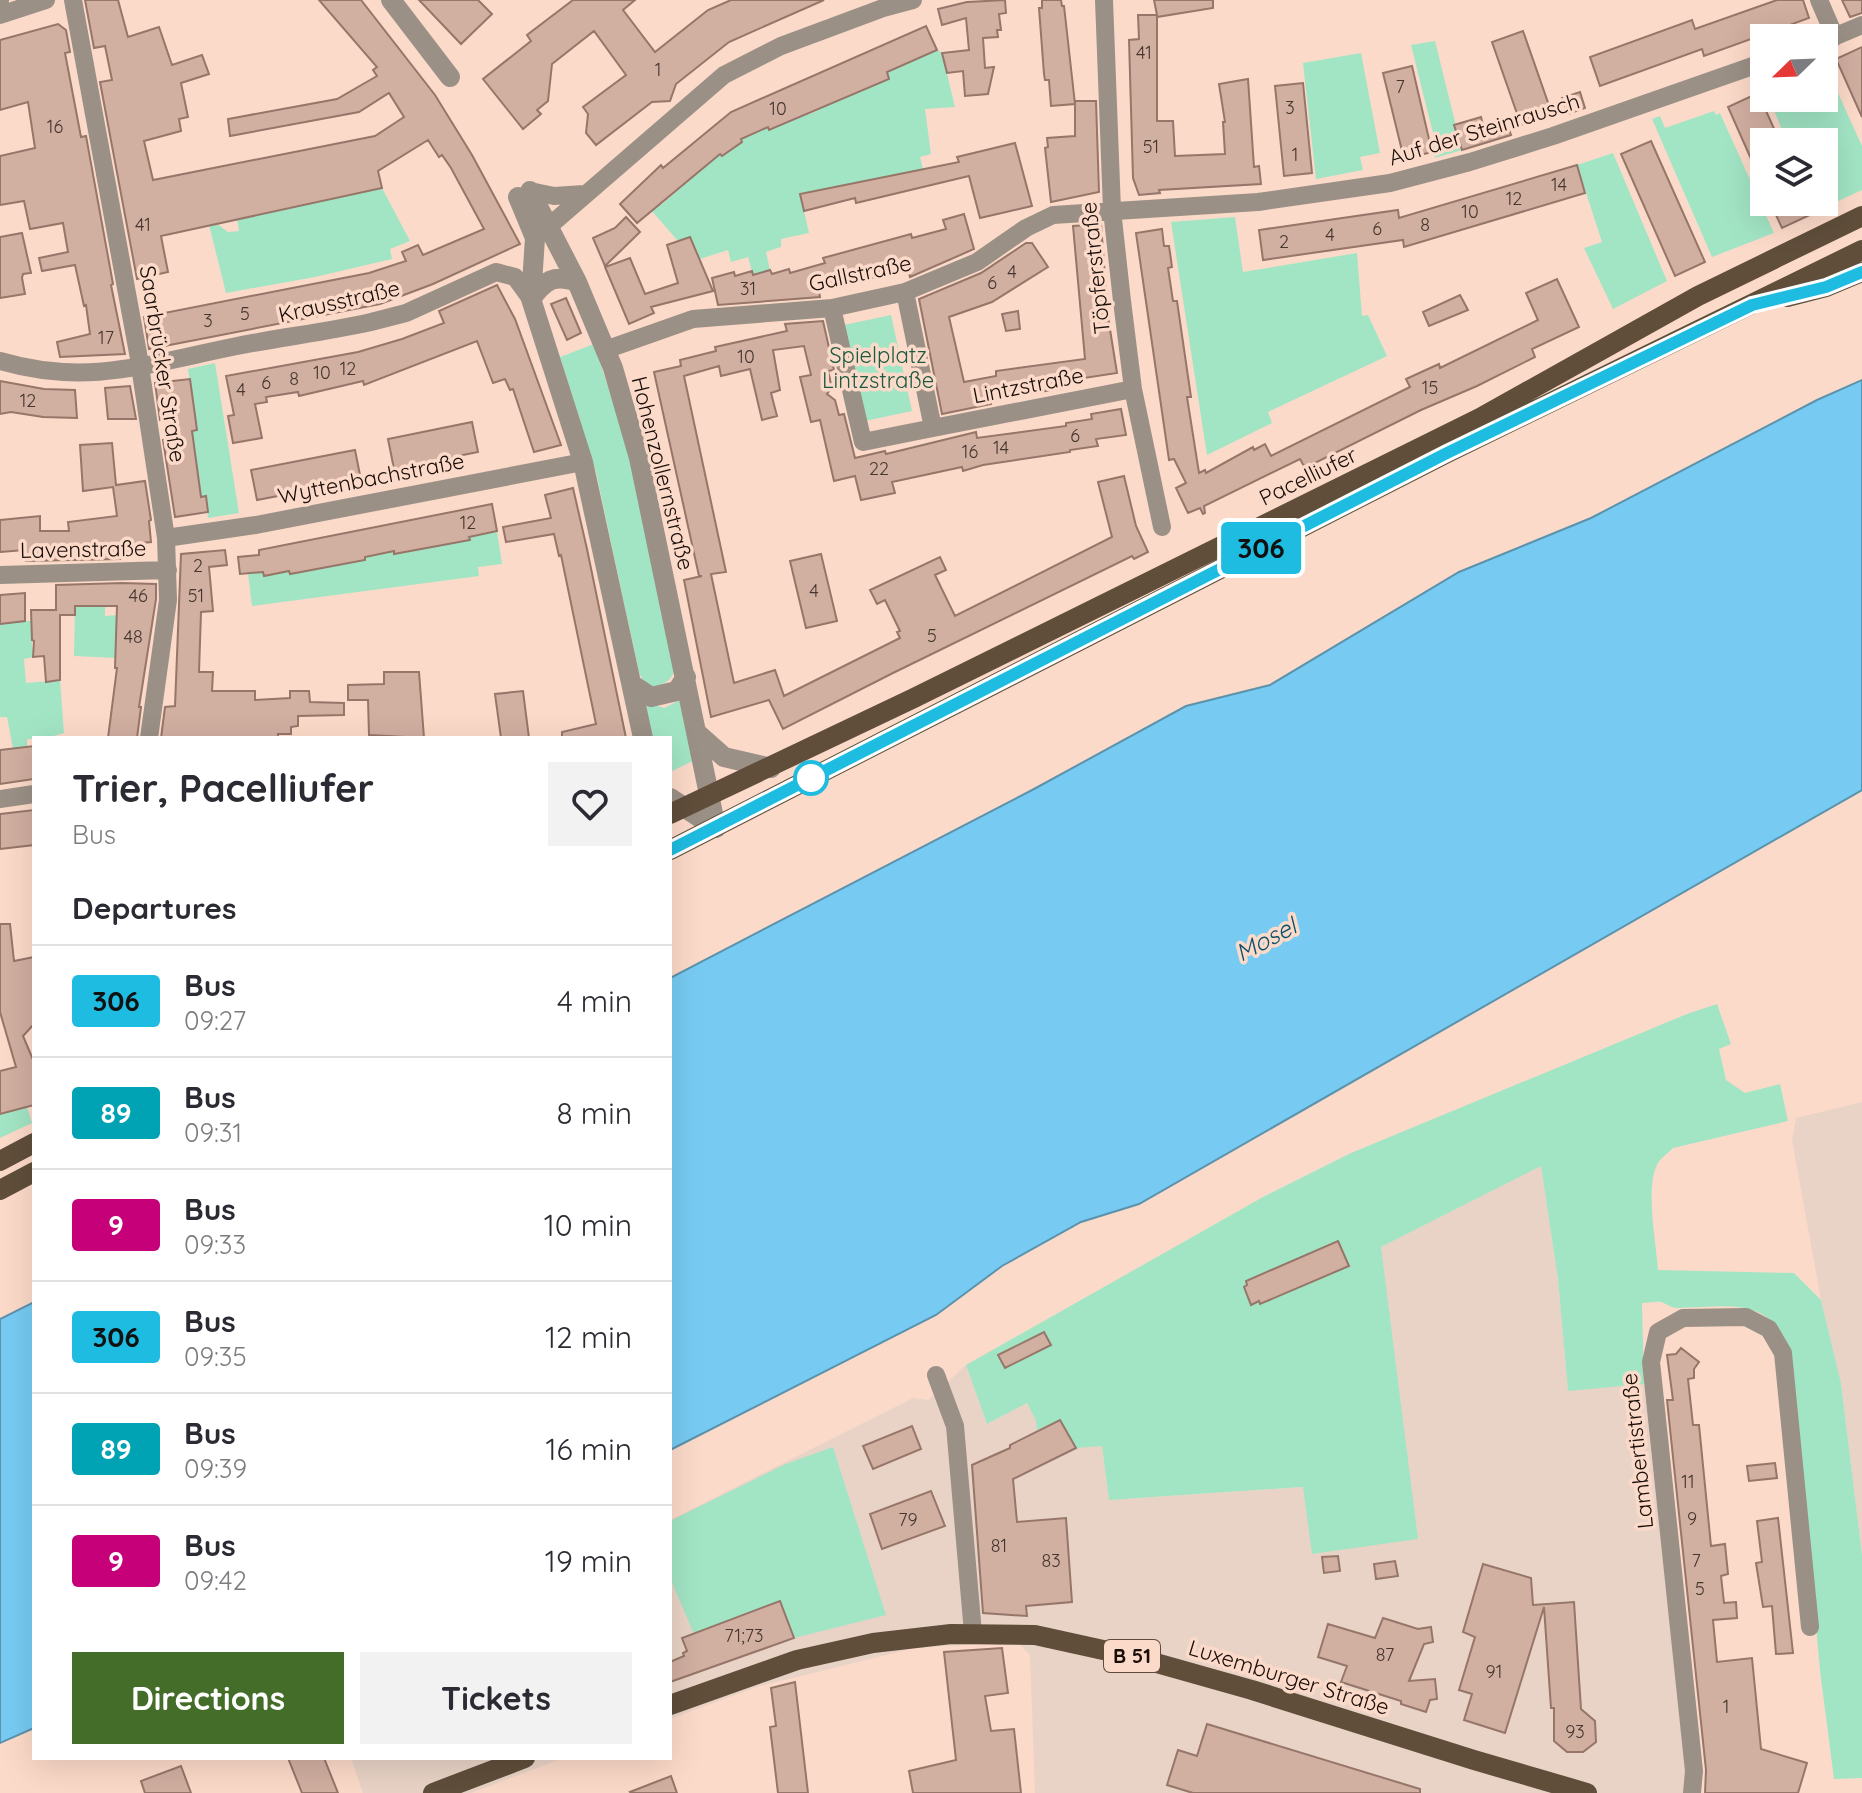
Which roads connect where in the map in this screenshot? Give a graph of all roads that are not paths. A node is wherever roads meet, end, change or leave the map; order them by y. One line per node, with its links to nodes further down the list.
1 (46, 0): 7 (street)
2 (73, 0): 27 (street, Saarbrücker Straße)
3 (391, 0): 12 (street)
4 (913, 0): 14 (street)
5 (1104, 0): 15 (street, Töpferstraße)
6 (1819, 0): 8 (street)
7 (0, 15)
8 (1825, 24)
9 (1862, 25): 10 (street)
10 (1838, 35)
11 (1750, 67): 15 (street, Auf der Steinrausch)
12 (450, 77)
13 (524, 194): 14 (street); 17 (street, Hohenzollernstraße)
14 (584, 194): 17 (street)
15 (1112, 210): 21 (street, Gallstraße); 28 (street, Töpferstraße)
16 (1862, 216): 40 (main road, Pacelliufer)
17 (542, 233): 20 (street, Hohenzollernstraße); 22 (street)
18 (1862, 250): 23 (main road, Pacelliufer)
19 (1862, 272): 23 (main road)
20 (577, 282): 22 (street); 25 (street, Hohenzollernstraße)
21 (905, 292): 24 (street, Gallstraße); 29 (street)
22 (531, 299): 27 (street, Krausstraße); 30 (street)
23 (1752, 305): 45 (main road, Pacelliufer)
24 (832, 308): 25 (street, Gallstraße); 29 (street, Lintzstraße)
25 (605, 350): 35 (street, Hohenzollernstraße)
26 (0, 361): 27 (street, Krausstraße)
27 (140, 366): 32 (street, Saarbrücker Straße)
28 (1133, 389): 29 (street, Lintzstraße); 31 (street, Töpferstraße)
29 (933, 428)
30 (583, 462): 32 (street, Wyttenbachstraße); 36 (street)
31 (1162, 527)
32 (166, 538): 33 (street, Saarbrücker Straße)
33 (168, 570): 34 (street, Lavenstraße); 38 (street, Saarbrücker Straße)
34 (0, 575)
35 (686, 677): 36 (street); 37 (street, Hohenzollernstraße)
36 (633, 685): 39 (street)
37 (697, 733): 40 (street); 42 (street, Hohenzollernstraße)
38 (149, 736)
39 (643, 736)
40 (771, 768): 42 (main road, Pacelliufer)
41 (32, 794): 43 (street)
42 (710, 796): 44 (main road, Pacelliufer); 45 (street, Hohenzollernstraße)
43 (0, 799)
44 (674, 807): 45 (street)
45 (716, 828): 46 (main road, Pacelliufer)
46 (672, 849)
47 (32, 1144): 48 (main road)
48 (0, 1161)
49 (32, 1173): 50 (main road)
50 (0, 1190)
51 (936, 1375): 53 (street)
52 (1810, 1627): 58 (street, Lambertistraße)
53 (973, 1633): 54 (main road, Luxemburger Straße / B 51); 57 (main road, Luxemburger Straße / B 51)
54 (672, 1704)
55 (520, 1760): 56 (main road)
56 (433, 1793)
57 (1587, 1793)
58 (1692, 1793)

